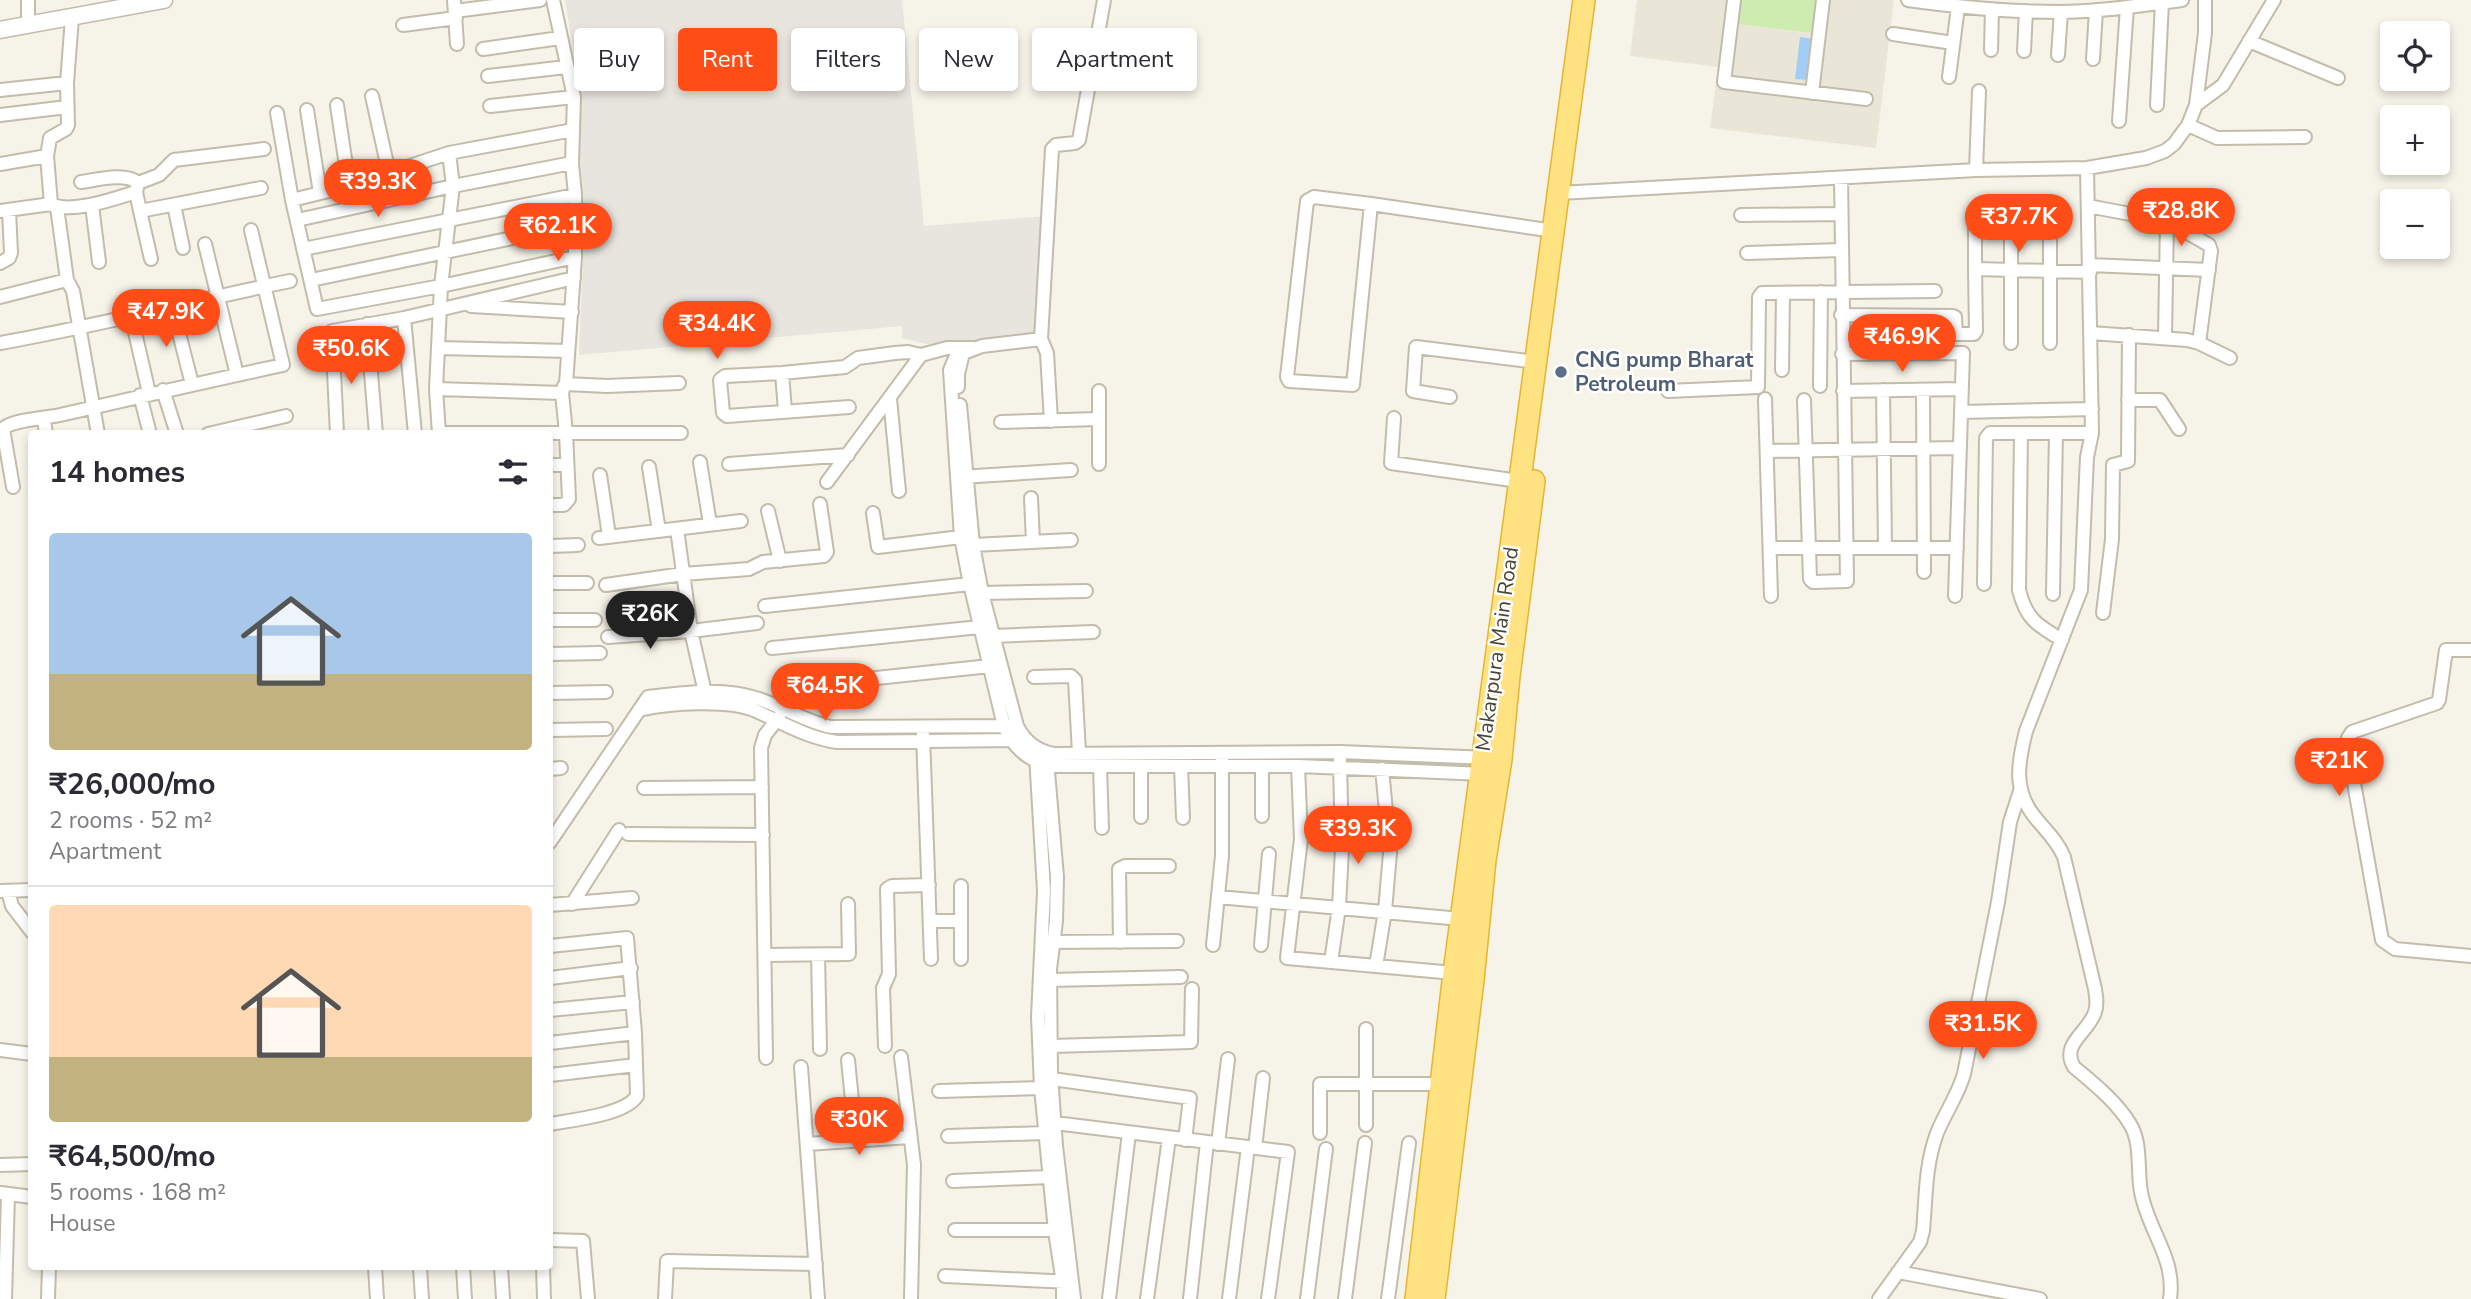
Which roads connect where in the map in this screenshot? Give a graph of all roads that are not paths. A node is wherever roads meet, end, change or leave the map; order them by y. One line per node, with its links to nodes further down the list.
1 (28, 0): 26 (street)
2 (540, 0): 20 (street)
3 (553, 0): 29 (street)
4 (1104, 0): 137 (street)
5 (1584, 0): 76 (highway, Makarpura Main Road)
6 (1598, 0): 76 (highway, Makarpura Main Road)
7 (1734, 0): 45 (street)
8 (1824, 0): 45 (street)
9 (1908, 0): 15 (street)
10 (2182, 0): 14 (street)
11 (2205, 0): 51 (street)
12 (2274, 0): 30 (street)
13 (159, 1): 18 (street)
14 (2162, 2): 17 (street); 50 (street)
15 (1953, 4): 16 (street); 31 (street)
16 (1978, 4): 21 (street)
17 (2127, 7): 22 (street); 57 (street)
18 (92, 8): 24 (street)
19 (2032, 8): 21 (street); 23 (street); 35 (street)
20 (455, 9): 25 (street); 32 (street)
21 (1992, 9): 34 (street)
22 (2096, 10): 23 (street); 37 (street)
23 (2061, 12): 36 (street)
24 (72, 18): 26 (street); 42 (street)
25 (402, 25)
26 (28, 26): 27 (street)
27 (0, 30)
28 (1893, 34): 31 (street)
29 (560, 38): 33 (street); 38 (street)
30 (2249, 41): 41 (street); 51 (street)
31 (1953, 43): 40 (street)
32 (457, 44)
33 (483, 49)
34 (1991, 50)
35 (2024, 51)
36 (2058, 55)
37 (2093, 59)
38 (566, 67): 39 (street); 47 (street)
39 (488, 76)
40 (1949, 77)
41 (2337, 78)
42 (67, 83): 43 (street); 53 (street)
43 (0, 90)
44 (1979, 91): 67 (street)
45 (1812, 93): 48 (street)
46 (372, 96): 68 (street)
47 (574, 97): 52 (street); 59 (street)
48 (1866, 99)
49 (337, 105): 71 (street)
50 (2157, 105)
51 (2196, 105): 58 (street)
52 (490, 106)
53 (67, 107): 56 (street); 63 (street)
54 (307, 110): 75 (street)
55 (277, 113): 78 (street)
56 (0, 114)
57 (2119, 121)
58 (2188, 125): 60 (street); 66 (street)
59 (573, 130): 62 (street); 64 (street)
60 (2305, 137)
61 (264, 149): 73 (street)
62 (449, 152): 68 (street); 72 (street)
63 (47, 156): 65 (street); 82 (street)
64 (572, 163): 72 (street); 77 (street)
65 (0, 164)
66 (2087, 169): 67 (street); 83 (street)
67 (1976, 170): 69 (street)
68 (388, 173): 71 (street)
69 (1841, 178): 76 (street); 88 (street)
70 (81, 182): 73 (street)
71 (349, 186): 75 (street)
72 (453, 186): 91 (street); 92 (street)
73 (137, 188): 80 (street); 87 (street)
74 (261, 188): 81 (street)
75 (320, 193): 78 (street)
76 (1566, 193): 96 (highway, Makarpura Main Road); 291 (highway, Makarpura Main Road)
77 (575, 195): 92 (street); 94 (street)
78 (292, 200): 91 (street)
79 (1371, 204): 79 (street); 96 (street)
80 (92, 205): 82 (street); 105 (street)
81 (174, 205): 87 (street); 98 (street)
82 (54, 206): 86 (street); 114 (street)
83 (2088, 206): 93 (street); 109 (street)
84 (2011, 209): 110 (street)
85 (1975, 210): 108 (street)
86 (4, 211): 106 (street)
87 (140, 211): 104 (street)
88 (1841, 214): 90 (street); 100 (street)
89 (2049, 214): 112 (street)
90 (1741, 215)
91 (297, 220): 99 (street)
92 (450, 220): 99 (street); 101 (street)
93 (2167, 221): 107 (street); 111 (street)
94 (575, 225): 101 (street); 103 (street)
95 (251, 230): 118 (street)
96 (1554, 231): 148 (highway, Makarpura Main Road)
97 (205, 244): 123 (street)
98 (183, 248)
99 (303, 248): 115 (street)
100 (1841, 250): 102 (street); 121 (street)
101 (446, 251): 115 (street); 117 (street)
102 (1747, 253)
103 (575, 257): 113 (street); 117 (street)
104 (151, 259)
105 (99, 262)
106 (0, 263)
107 (2166, 268): 109 (street); 111 (street); 136 (street)
108 (1975, 269): 110 (street); 130 (street)
109 (2089, 269): 112 (street); 134 (street)
110 (2011, 270): 112 (street); 139 (street)
111 (2209, 270): 141 (street)
112 (2050, 271): 140 (street)
113 (574, 278): 125 (street); 128 (street)
114 (67, 280): 124 (street); 133 (street)
115 (311, 280): 117 (street)
116 (290, 281): 118 (street)
117 (441, 286): 127 (street)
118 (264, 287): 123 (street); 151 (street)
119 (1935, 291): 121 (street)
120 (1821, 292): 121 (street); 122 (street); 154 (street)
121 (1841, 292): 130 (street)
122 (1783, 293): 149 (street); 162 (street)
123 (217, 296): 126 (street); 151 (street)
124 (0, 297)
125 (457, 305): 127 (street); 128 (street)
126 (172, 306): 129 (street); 153 (street)
127 (440, 309): 131 (street); 142 (street)
128 (572, 312): 144 (street)
129 (131, 315): 133 (street); 164 (street)
130 (1841, 315): 145 (street)
131 (404, 318): 132 (street); 189 (street)
132 (368, 324): 187 (street); 188 (street)
133 (80, 328): 138 (street); 170 (street)
134 (2091, 333): 135 (street); 172 (street)
135 (2129, 335): 136 (street); 169 (street)
136 (2165, 337): 141 (street)
137 (1041, 339): 143 (street); 179 (street)
138 (0, 343)
139 (2011, 343)
140 (2050, 343)
141 (2199, 343): 147 (street)
142 (438, 348): 144 (street); 157 (street)
143 (968, 350): 146 (street); 212 (street)
144 (568, 351): 155 (street)
145 (1842, 354): 160 (street); 163 (street)
146 (921, 355): 150 (street); 166 (street)
147 (2230, 358)
148 (1535, 362): 165 (street); 213 (highway, Makarpura Main Road)
149 (1782, 370)
150 (782, 373): 173 (street); 173 (street)
151 (237, 375): 153 (street)
152 (679, 383): 155 (street)
153 (192, 384): 156 (street)
154 (1820, 386)
155 (564, 388): 157 (street); 192 (street)
156 (163, 390): 164 (street); 185 (street)
157 (436, 390): 190 (street)
158 (1884, 390): 159 (street); 163 (street); 199 (street)
159 (1923, 390): 160 (street); 200 (street)
160 (1962, 390): 174 (street)
161 (1099, 391): 178 (street)
162 (1668, 391)
163 (1843, 391): 198 (street)
164 (144, 394): 170 (street); 184 (street)
165 (1450, 397)
166 (890, 399): 203 (street); 216 (street)
167 (1765, 399): 202 (street)
168 (1804, 400): 201 (street)
169 (2128, 400): 181 (street); 252 (street)
170 (93, 407): 176 (street); 183 (street)
171 (849, 407): 173 (street)
172 (2092, 409): 174 (street); 196 (street)
173 (785, 411)
174 (1961, 412): 197 (street)
175 (286, 416): 186 (street)
176 (44, 418): 182 (street); 215 (street)
177 (1394, 418): 213 (street)
178 (1097, 419): 179 (street); 206 (street)
179 (1051, 421): 180 (street)
180 (1001, 422)
181 (2179, 429)
182 (46, 430)
183 (97, 430)
184 (149, 430)
185 (176, 430)
186 (225, 430)
187 (337, 430)
188 (376, 430)
189 (415, 430)
190 (439, 430)
191 (553, 433): 192 (street)
192 (566, 433): 193 (street); 208 (street)
193 (681, 433)
194 (2021, 433): 195 (street); 244 (street); 261 (street)
195 (2056, 433): 196 (street); 248 (street)
196 (2092, 433): 261 (street)
197 (1960, 447): 200 (street); 237 (street)
198 (1845, 448): 199 (street); 201 (street); 235 (street)
199 (1885, 448): 200 (street); 232 (street)
200 (1924, 448): 236 (street)
201 (1806, 450): 202 (street); 234 (street)
202 (1767, 451): 233 (street)
203 (848, 455): 205 (street); 214 (street)
204 (700, 462): 223 (street)
205 (729, 464)
206 (1099, 464)
207 (553, 465): 208 (street)
208 (567, 465): 219 (street)
209 (649, 467): 225 (street)
210 (1071, 470): 212 (street)
211 (600, 475): 225 (street)
212 (962, 476): 226 (street); 230 (street)
213 (1519, 481): 291 (highway, Makarpura Main Road)
214 (827, 482)
215 (13, 487)
216 (898, 491)
217 (1031, 498): 228 (street)
218 (820, 504): 238 (street)
219 (553, 505)
220 (768, 511): 238 (street)
221 (873, 513): 226 (street)
222 (741, 521): 223 (street)
223 (710, 524): 224 (street)
224 (677, 528): 225 (street); 240 (street)
225 (659, 531)
226 (961, 537): 243 (street)
227 (1071, 540): 228 (street)
228 (1033, 542): 230 (street)
229 (578, 545): 231 (street)
230 (973, 545): 247 (street)
231 (553, 546)
232 (1885, 547): 235 (street); 236 (street)
233 (1770, 548): 234 (street); 249 (street)
234 (1809, 548): 235 (street); 235 (street)
235 (1847, 548)
236 (1925, 548): 237 (street); 239 (street)
237 (1957, 548): 250 (street)
238 (779, 561): 240 (street)
239 (1924, 572)
240 (683, 574): 245 (street); 257 (street)
241 (553, 583): 242 (street)
242 (587, 583)
243 (970, 584): 251 (street); 256 (street)
244 (1984, 584)
245 (606, 585)
246 (1086, 591): 247 (street)
247 (982, 593): 259 (street)
248 (2053, 594)
249 (1771, 596)
250 (1955, 596)
251 (765, 606)
252 (2103, 613)
253 (553, 620): 254 (street)
254 (595, 620)
255 (757, 623): 257 (street)
256 (981, 627): 262 (street); 266 (street)
257 (691, 631): 260 (street); 271 (street)
258 (1093, 632): 259 (street)
259 (994, 636): 274 (street)
260 (608, 637)
261 (2062, 640): 296 (street)
262 (772, 648)
263 (2471, 650): 330 (street)
264 (600, 653): 265 (street)
265 (553, 654)
266 (990, 666): 268 (street); 274 (street)
267 (1034, 677): 283 (street)
268 (829, 683)
269 (606, 692): 270 (street)
270 (553, 693)
271 (706, 698): 272 (street); 273 (street); 302 (street)
272 (785, 710): 273 (street); 275 (street)
273 (776, 720): 280 (street); 295 (street)
274 (1011, 726): 276 (street); 279 (street)
275 (869, 727): 276 (street); 280 (street)
276 (923, 727): 281 (street)
277 (606, 729): 278 (street)
278 (553, 730)
279 (1017, 740): 281 (street); 284 (street)
280 (869, 741): 281 (street)
281 (923, 741): 305 (street)
282 (1340, 752): 285 (street); 291 (street); 292 (street)
283 (1079, 753): 284 (street); 285 (street)
284 (1042, 757): 286 (street); 323 (street)
285 (1222, 759): 288 (street); 289 (street); 309 (street)
286 (1100, 766): 287 (street); 300 (street)
287 (1141, 766): 288 (street); 298 (street)
288 (1181, 766): 299 (street)
289 (1262, 766): 290 (street); 297 (street)
290 (1297, 766): 292 (street); 312 (street)
291 (1491, 766): 293 (street); 318 (highway, Makarpura Main Road); 423 (highway, Makarpura Main Road)
292 (1340, 768): 293 (street); 316 (street)
293 (1382, 769): 317 (street)
294 (644, 788): 295 (street)
295 (762, 788): 301 (street)
296 (2020, 791): 398 (street); 426 (street)
297 (1262, 816)
298 (1141, 817)
299 (1183, 818)
300 (1102, 828)
301 (763, 835): 313 (street); 328 (street)
302 (553, 838)
303 (1269, 854): 311 (street)
304 (1169, 866): 324 (street)
305 (929, 885): 319 (street); 347 (street)
306 (961, 886): 320 (street)
307 (28, 890): 308 (street)
308 (4, 891): 321 (street)
309 (1218, 897): 311 (street); 325 (street)
310 (632, 898): 313 (street)
311 (1265, 900): 312 (street); 326 (street)
312 (1294, 902): 316 (street); 333 (street)
313 (572, 904): 315 (street)
314 (848, 904): 329 (street)
315 (553, 905)
316 (1339, 907): 317 (street); 333 (street)
317 (1385, 911): 318 (street); 334 (street)
318 (1461, 919): 336 (highway, Makarpura Main Road)
319 (930, 921): 320 (street); 331 (street)
320 (961, 921): 332 (street)
321 (28, 927)
322 (1177, 941): 324 (street)
323 (1048, 942): 324 (street); 339 (street); 343 (street)
324 (1121, 942)
325 (1213, 945)
326 (1261, 945)
327 (553, 946): 335 (street)
328 (765, 955): 329 (street); 353 (street)
329 (818, 955): 349 (street)
330 (2471, 956)
331 (931, 959)
332 (961, 959)
333 (1331, 962): 334 (street)
334 (1377, 966): 336 (street)
335 (631, 968): 338 (street); 341 (street)
336 (1454, 973): 361 (highway, Makarpura Main Road)
337 (1181, 976): 339 (street)
338 (553, 978)
339 (1050, 980): 343 (street)
340 (1192, 989): 348 (street)
341 (633, 1002): 342 (street); 345 (street)
342 (553, 1010)
343 (1044, 1017): 348 (street); 363 (street)
344 (1366, 1029): 362 (street)
345 (635, 1033): 346 (street); 356 (street)
346 (553, 1043)
347 (885, 1046)
348 (1051, 1046): 360 (street)
349 (820, 1049)
350 (0, 1050): 351 (street)
351 (28, 1054)
352 (901, 1057): 372 (street)
353 (766, 1058)
354 (1228, 1059): 376 (street)
355 (848, 1060): 374 (street)
356 (636, 1065): 358 (street); 365 (street)
357 (801, 1066): 379 (street)
358 (553, 1076)
359 (1263, 1078): 380 (street)
360 (1052, 1079): 366 (street); 375 (street)
361 (1441, 1084): 362 (street); 422 (highway, Makarpura Main Road)
362 (1366, 1085): 367 (street); 370 (street)
363 (1041, 1088): 364 (street); 368 (street)
364 (939, 1091)
365 (553, 1123)
366 (1055, 1123): 369 (street); 389 (street)
367 (1366, 1125)
368 (1045, 1133): 371 (street); 384 (street)
369 (1129, 1133): 373 (street); 414 (street)
370 (1320, 1133)
371 (948, 1136)
372 (910, 1137): 374 (street); 411 (street)
373 (1169, 1138): 375 (street); 415 (street)
374 (856, 1140): 379 (street)
375 (1185, 1140): 376 (street)
376 (1212, 1143): 380 (street); 416 (street)
377 (1365, 1143): 420 (street)
378 (1409, 1143): 421 (street)
379 (807, 1144): 391 (street)
380 (1252, 1148): 417 (street); 418 (street)
381 (1326, 1149): 419 (street)
382 (28, 1164): 383 (street)
383 (0, 1165)
384 (1049, 1177): 385 (street); 389 (street)
385 (953, 1181)
386 (4, 1194): 387 (street); 401 (street)
387 (28, 1197)
388 (955, 1230): 389 (street)
389 (1061, 1231): 400 (street)
390 (553, 1240): 408 (street)
391 (816, 1264): 409 (street); 410 (street)
392 (49, 1270): 402 (street)
393 (375, 1270): 403 (street)
394 (420, 1270): 404 (street)
395 (463, 1270): 405 (street)
396 (501, 1270): 406 (street)
397 (543, 1270): 407 (street)
398 (1898, 1272): 424 (street); 425 (street)
399 (945, 1276): 400 (street)
400 (1068, 1282): 412 (street); 413 (street)
401 (5, 1299)
402 (48, 1299)
403 (377, 1299)
404 (422, 1299)
405 (465, 1299)
406 (503, 1299)
407 (544, 1299)
408 (588, 1299)
409 (665, 1299)
410 (818, 1299)
411 (911, 1299)
412 (1063, 1299)
413 (1074, 1299)
414 (1109, 1299)
415 (1147, 1299)
416 (1189, 1299)
417 (1229, 1299)
418 (1268, 1299)
419 (1307, 1299)
420 (1345, 1299)
421 (1388, 1299)
422 (1416, 1299)
423 (1434, 1299)
424 (1879, 1299)
425 (2040, 1299)
426 (2170, 1299)

